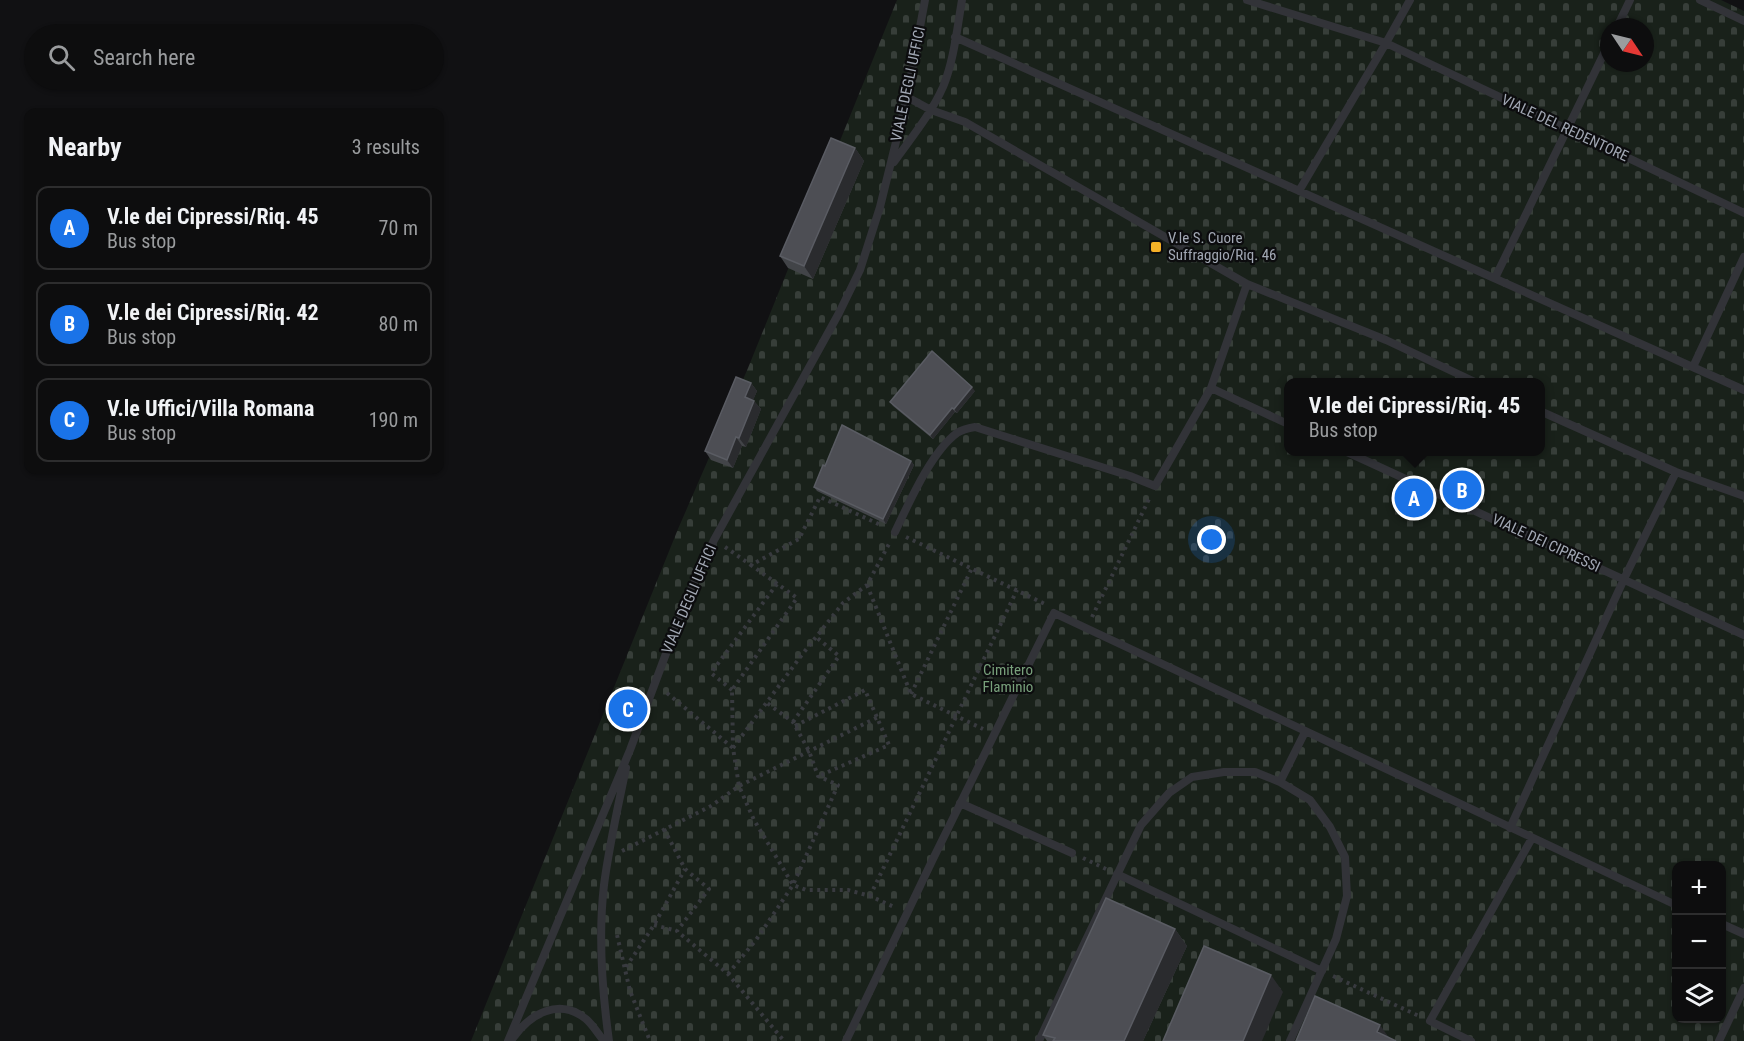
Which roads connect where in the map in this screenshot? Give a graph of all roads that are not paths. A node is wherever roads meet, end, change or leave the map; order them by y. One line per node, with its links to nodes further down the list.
1 (925, 0): 12 (lane, VIALE DEGLI UFFICI)
2 (962, 0): 9 (lane, VIALE DEGLI UFFICI)
3 (1247, 0): 10 (lane, VIALE DEL REDENTORE)
4 (1410, 0): 10 (lane)
5 (1630, 0): 7 (lane)
6 (1700, 0): 8 (lane)
7 (1621, 18)
8 (1744, 21)
9 (955, 37): 13 (lane, VIALE DEGLI UFFICI); 16 (lane)
10 (1386, 43): 14 (lane, VIALE DEL REDENTORE); 16 (lane)
11 (1600, 62): 14 (lane)
12 (907, 97): 13 (lane); 15 (lane, VIALE DEGLI UFFICI)
13 (931, 110): 15 (lane, VIALE DEGLI UFFICI); 20 (lane)
14 (1567, 130): 17 (lane, VIALE DEL REDENTORE); 19 (lane)
15 (890, 167): 34 (lane, VIALE DEGLI UFFICI)
16 (1299, 191): 19 (lane)
17 (1744, 213)
18 (1744, 257): 21 (lane)
19 (1495, 278): 21 (lane)
20 (1247, 284): 22 (lane); 23 (lane)
21 (1693, 367): 24 (lane)
22 (1467, 378)
23 (1211, 388): 26 (lane); 30 (lane)
24 (1744, 390)
25 (1545, 413): 28 (lane)
26 (1284, 422)
27 (1356, 456): 31 (lane, VIALE DEI CIPRESSI)
28 (1676, 472): 29 (lane); 31 (lane)
29 (1744, 496)
30 (895, 532)
31 (1624, 579): 32 (lane, VIALE DEI CIPRESSI); 37 (lane)
32 (1744, 635)
33 (1305, 732): 35 (lane); 36 (lane); 37 (lane)
34 (630, 750): 46 (lane, VIALE DEGLI UFFICI); 48 (lane)
35 (1280, 782): 40 (lane); 44 (lane)
36 (960, 803): 39 (lane); 49 (lane)
37 (1510, 828): 38 (lane)
38 (1532, 838): 41 (lane); 52 (lane)
39 (1072, 853)
40 (1117, 874): 44 (lane); 50 (lane)
41 (1672, 903)
42 (1726, 926): 43 (lane)
43 (1744, 934)
44 (1322, 971): 51 (lane)
45 (1744, 988): 53 (lane)
46 (509, 1041): 47 (lane)
47 (604, 1041)
48 (609, 1041)
49 (846, 1041)
50 (1040, 1041)
51 (1290, 1041)
52 (1471, 1041)
53 (1719, 1041)

